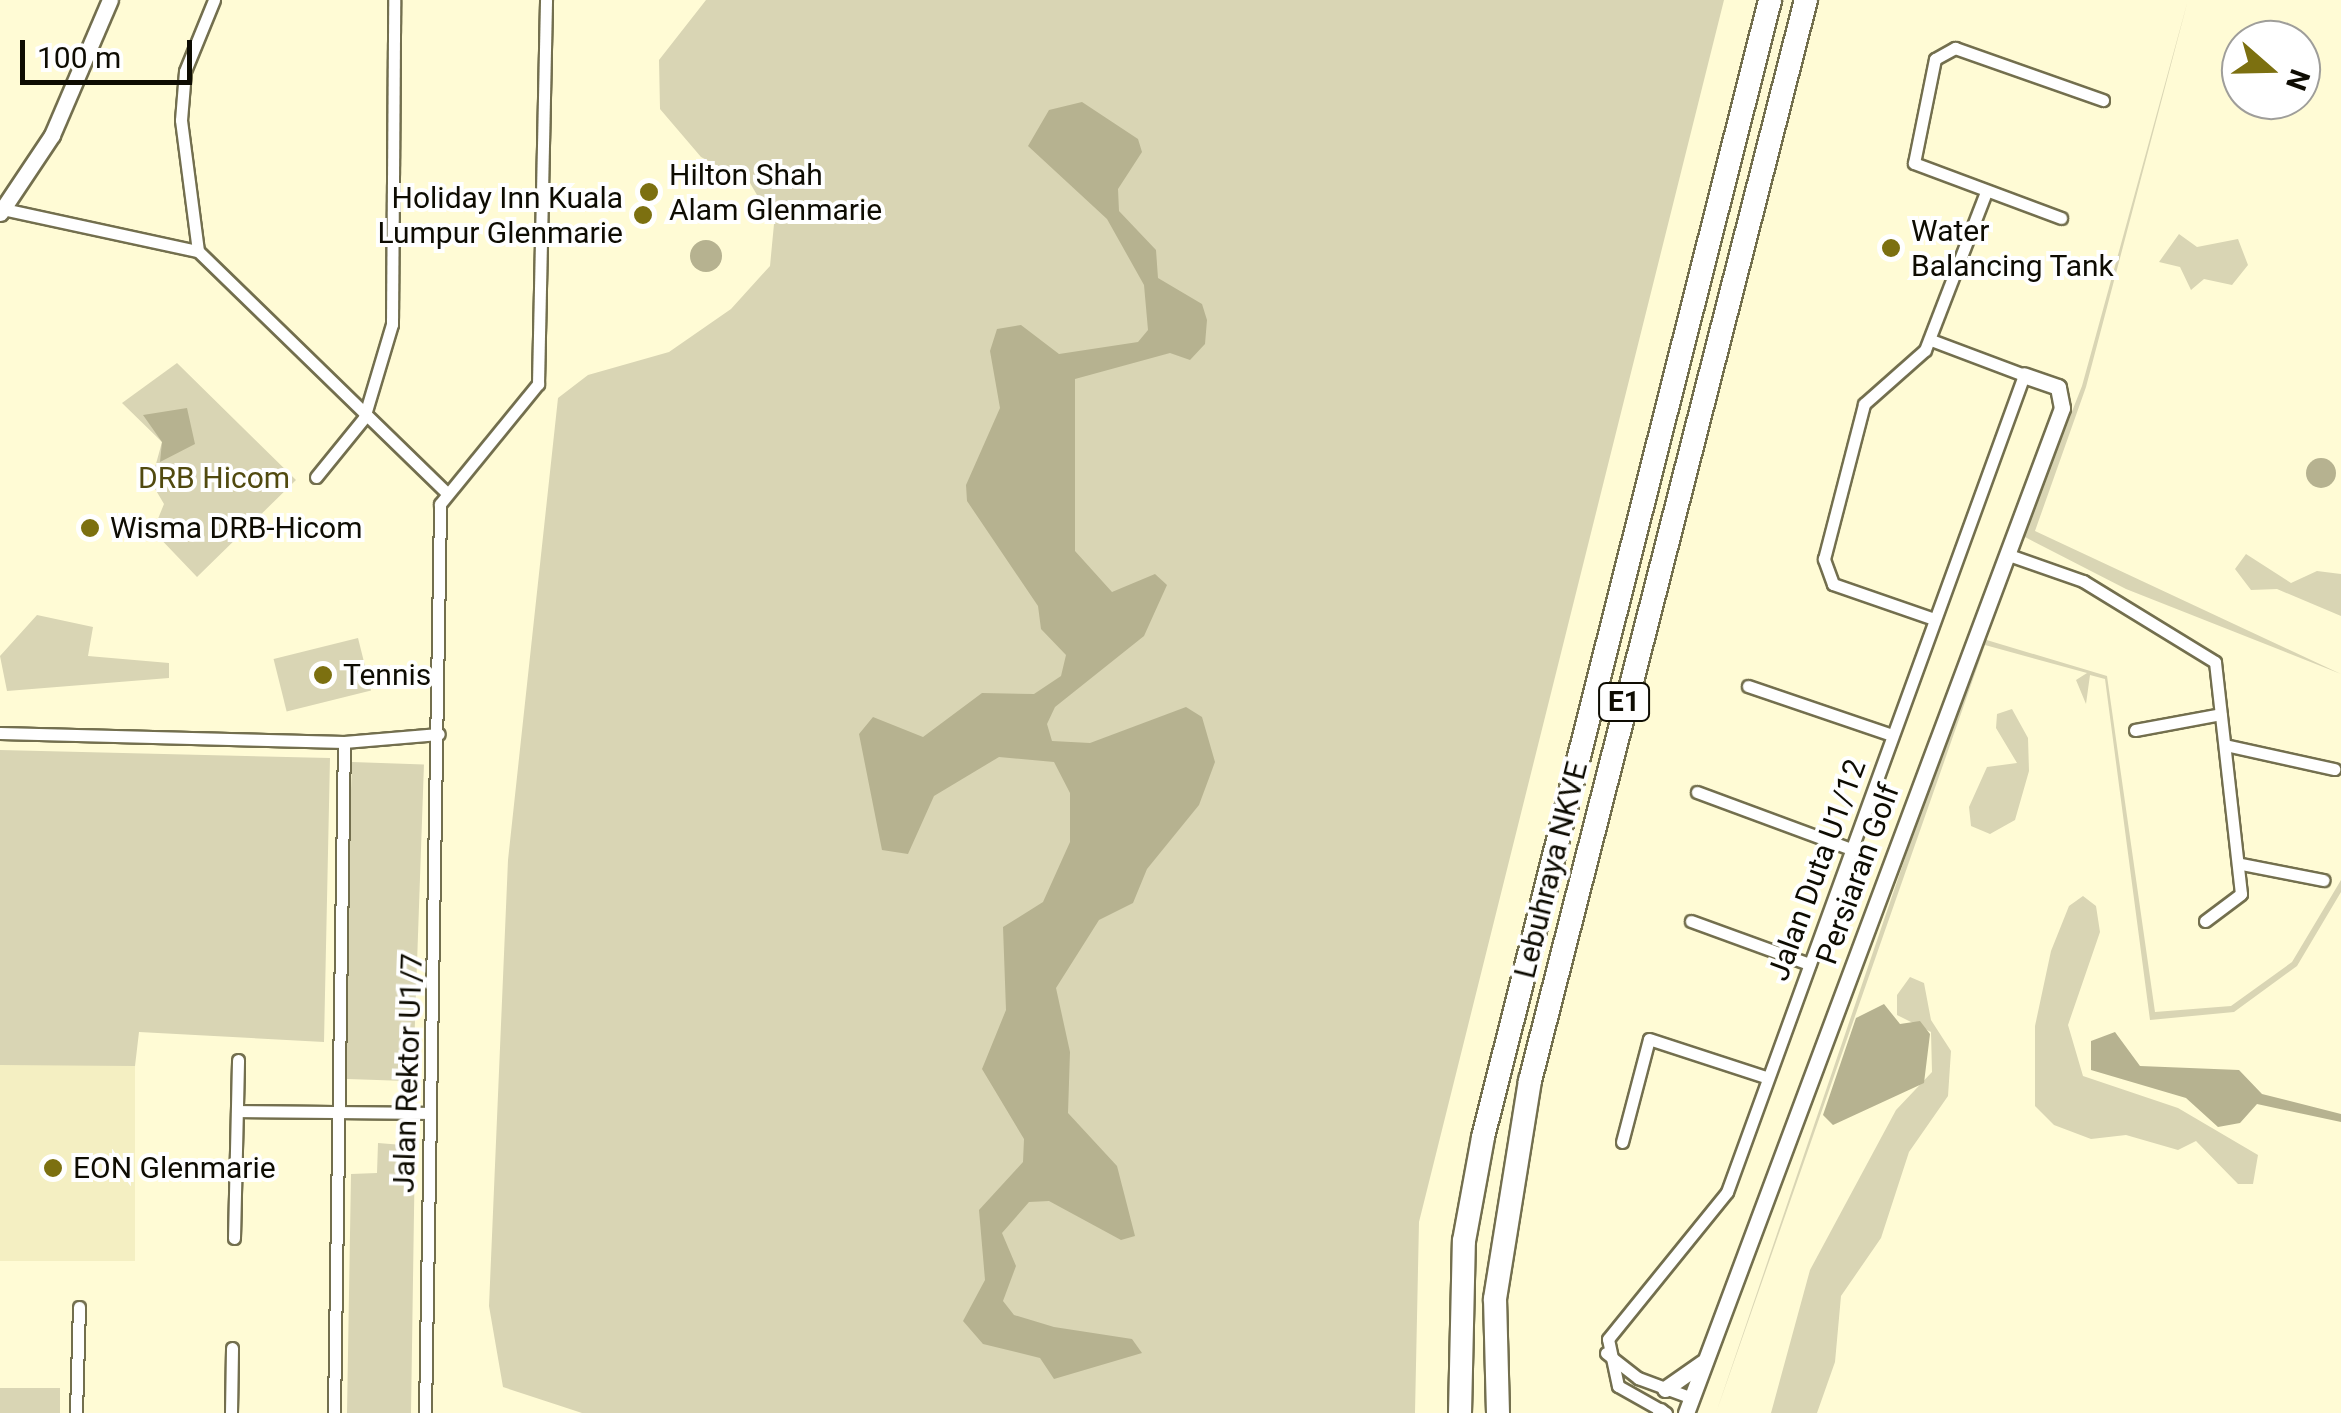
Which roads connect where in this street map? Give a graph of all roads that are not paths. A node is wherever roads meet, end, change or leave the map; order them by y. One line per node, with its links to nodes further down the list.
1 (110, 0): 9 (street)
2 (214, 0): 11 (street)
3 (394, 0): 14 (street)
4 (546, 0): 16 (street)
5 (1770, 0): 55 (highway, Lebuhraya NKVE / E1)
6 (1806, 0): 56 (highway, Lebuhraya NKVE / E1)
7 (2103, 100): 8 (street)
8 (1986, 192): 10 (street); 12 (street)
9 (2, 211): 11 (street)
10 (2061, 218)
11 (198, 251): 14 (street)
12 (1931, 340): 13 (street); 18 (street)
13 (2024, 375): 17 (street, Persiaran Golf); 18 (street, Jalan Duta U1/12)
14 (364, 418): 15 (street); 16 (street)
15 (316, 477)
16 (444, 490): 23 (street, Jalan Rektor U1/7)
17 (2006, 554): 20 (street); 45 (street, Persiaran Golf)
18 (1934, 619): 24 (street, Jalan Duta U1/12)
19 (1748, 686): 24 (street)
20 (2222, 714): 21 (street); 26 (street)
21 (2136, 730)
22 (0, 732): 25 (street)
23 (439, 734): 25 (street); 39 (street, Jalan Rektor U1/7)
24 (1892, 734): 29 (street, Jalan Duta U1/12)
25 (344, 742): 38 (street)
26 (2225, 745): 27 (street); 30 (street)
27 (2334, 768)
28 (1697, 792): 29 (street)
29 (1851, 848): 34 (street, Jalan Duta U1/12)
30 (2241, 864): 31 (street); 33 (street)
31 (2324, 880)
32 (1691, 921): 34 (street)
33 (2205, 921)
34 (1809, 964): 36 (street, Jalan Duta U1/12)
35 (238, 1060): 37 (street)
36 (1768, 1078): 40 (street); 44 (street, Jalan Duta U1/12)
37 (237, 1111): 38 (street); 41 (street)
38 (339, 1113): 39 (street); 53 (street)
39 (430, 1113): 54 (street, Jalan Rektor U1/7)
40 (1622, 1142)
41 (234, 1238)
42 (78, 1307): 51 (street)
43 (232, 1348): 52 (street)
44 (1606, 1352): 46 (street); 48 (street)
45 (1708, 1354): 47 (street); 49 (street, Persiaran Golf)
46 (1638, 1378): 47 (street); 48 (street)
47 (1665, 1389): 49 (street)
48 (1630, 1396): 50 (street)
49 (1689, 1406)
50 (1663, 1412)
51 (76, 1413)
52 (231, 1413)
53 (334, 1413)
54 (425, 1413)
55 (1460, 1413)
56 (1498, 1413)

